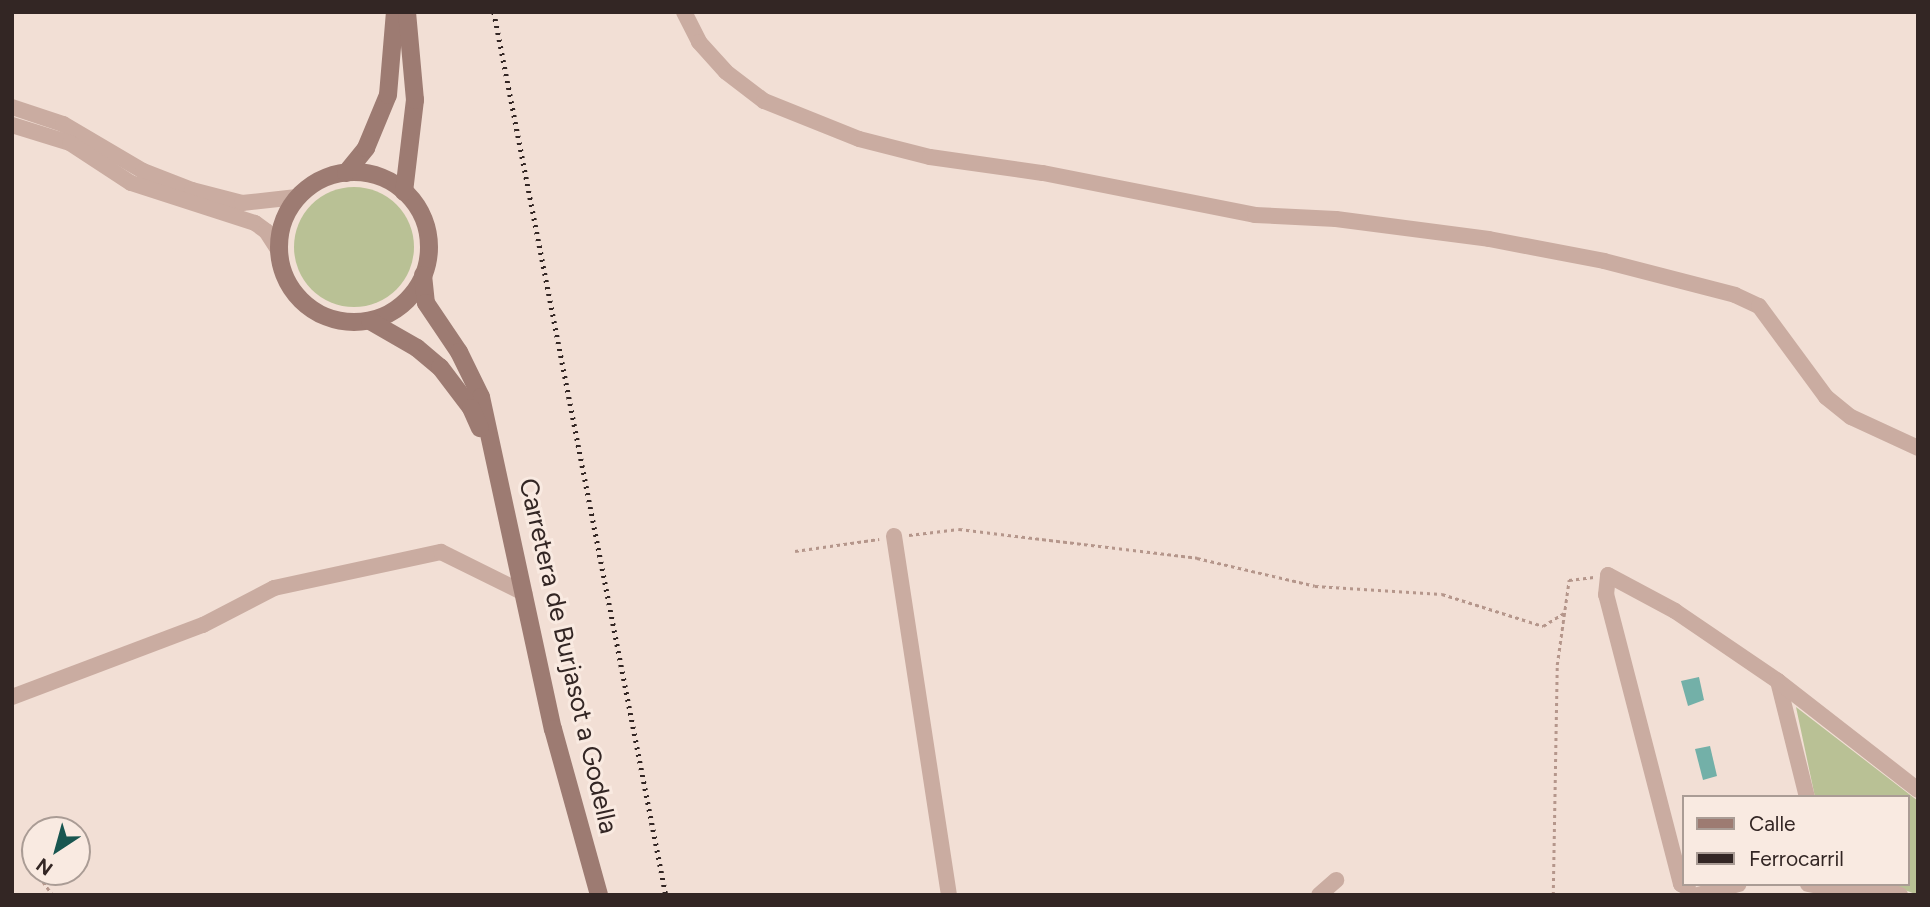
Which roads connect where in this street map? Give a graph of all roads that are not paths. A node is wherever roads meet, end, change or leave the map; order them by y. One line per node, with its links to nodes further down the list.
1 (395, 12): 6 (street)
2 (407, 12): 7 (street)
3 (684, 12): 12 (street)
4 (12, 107): 8 (street)
5 (12, 125): 9 (street)
6 (346, 173): 7 (street); 8 (street)
7 (404, 192): 10 (street)
8 (297, 197): 9 (street)
9 (279, 251): 11 (street)
10 (423, 275): 11 (street); 13 (street)
11 (370, 321): 13 (street)
12 (1918, 448)
13 (497, 470): 15 (street, Carretera de Burjasot a Godella)
14 (894, 536): 27 (street)
15 (524, 593): 17 (street); 26 (street, Carretera de Burjasot a Godella)
16 (1778, 681): 18 (street); 19 (street); 21 (street)
17 (12, 697)
18 (1918, 790)
19 (1806, 795)
20 (1336, 880): 28 (street)
21 (1682, 884)
22 (1724, 886): 25 (street)
23 (1832, 886): 29 (street)
24 (1874, 886): 30 (street)
25 (1693, 890)
26 (599, 895)
27 (949, 895)
28 (1319, 895)
29 (1865, 895)
30 (1900, 895)

